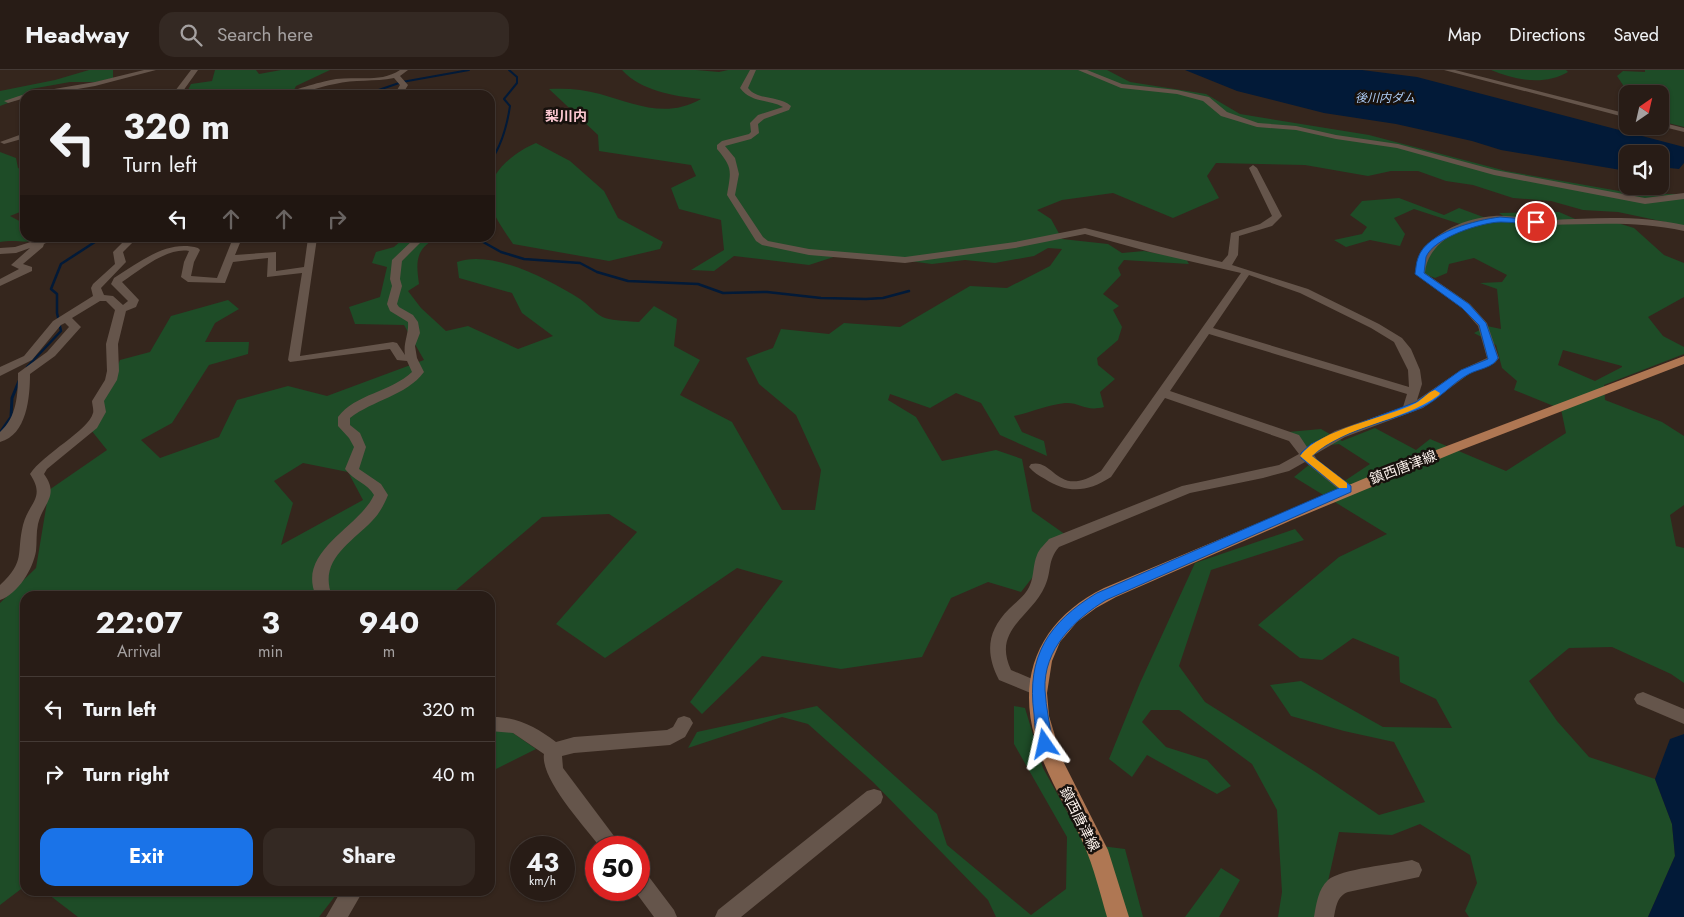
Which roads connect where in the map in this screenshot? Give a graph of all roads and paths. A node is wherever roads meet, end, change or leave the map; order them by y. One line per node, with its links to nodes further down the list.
1 (153, 70): 8 (street)
2 (195, 70): 9 (street)
3 (404, 70): 7 (street)
4 (753, 70): 30 (street)
5 (1081, 70): 20 (street)
6 (1448, 70): 14 (street)
7 (396, 76): 10 (street); 11 (street)
8 (60, 90)
9 (180, 90)
10 (306, 90)
11 (401, 90)
12 (20, 97): 13 (street)
13 (8, 101)
14 (1619, 114)
15 (1669, 126): 16 (street)
16 (1684, 130)
17 (20, 137): 18 (street)
18 (4, 142)
19 (1253, 168): 30 (street)
20 (1684, 196)
21 (1684, 228): 43 (street)
22 (39, 242): 28 (street)
23 (44, 242): 33 (street)
24 (128, 242): 34 (street)
25 (236, 242): 29 (street)
26 (313, 242): 31 (street)
27 (416, 242): 38 (street)
28 (0, 251)
29 (231, 259): 31 (street); 35 (street)
30 (1225, 265): 32 (street)
31 (308, 268): 38 (street)
32 (1247, 271): 37 (street); 42 (street)
33 (0, 282)
34 (98, 298): 35 (street); 36 (street)
35 (121, 308): 49 (street)
36 (66, 318): 40 (street); 44 (street)
37 (1206, 329): 41 (street); 42 (street)
38 (410, 358): 48 (street)
39 (1684, 360): 47 (main road, 鎮西唐津線)
40 (0, 372)
41 (1161, 392): 45 (street); 46 (street)
42 (1415, 393): 43 (street)
43 (1409, 408): 45 (street)
44 (0, 438)
45 (1305, 456): 47 (street); 50 (street)
46 (1036, 467)
47 (1347, 489): 50 (main road, 鎮西唐津線)
48 (322, 591)
49 (0, 594)
50 (1038, 689): 64 (main road, 鎮西唐津線)
51 (1643, 699): 52 (street)
52 (1684, 717)
53 (497, 723): 55 (street)
54 (684, 723): 55 (street)
55 (554, 751): 57 (street)
56 (874, 797): 63 (street)
57 (605, 836)
58 (1412, 870): 65 (street)
59 (650, 895): 62 (street)
60 (350, 896): 61 (street)
61 (336, 917)
62 (667, 917)
63 (725, 917)
64 (1118, 917)
65 (1324, 917)

